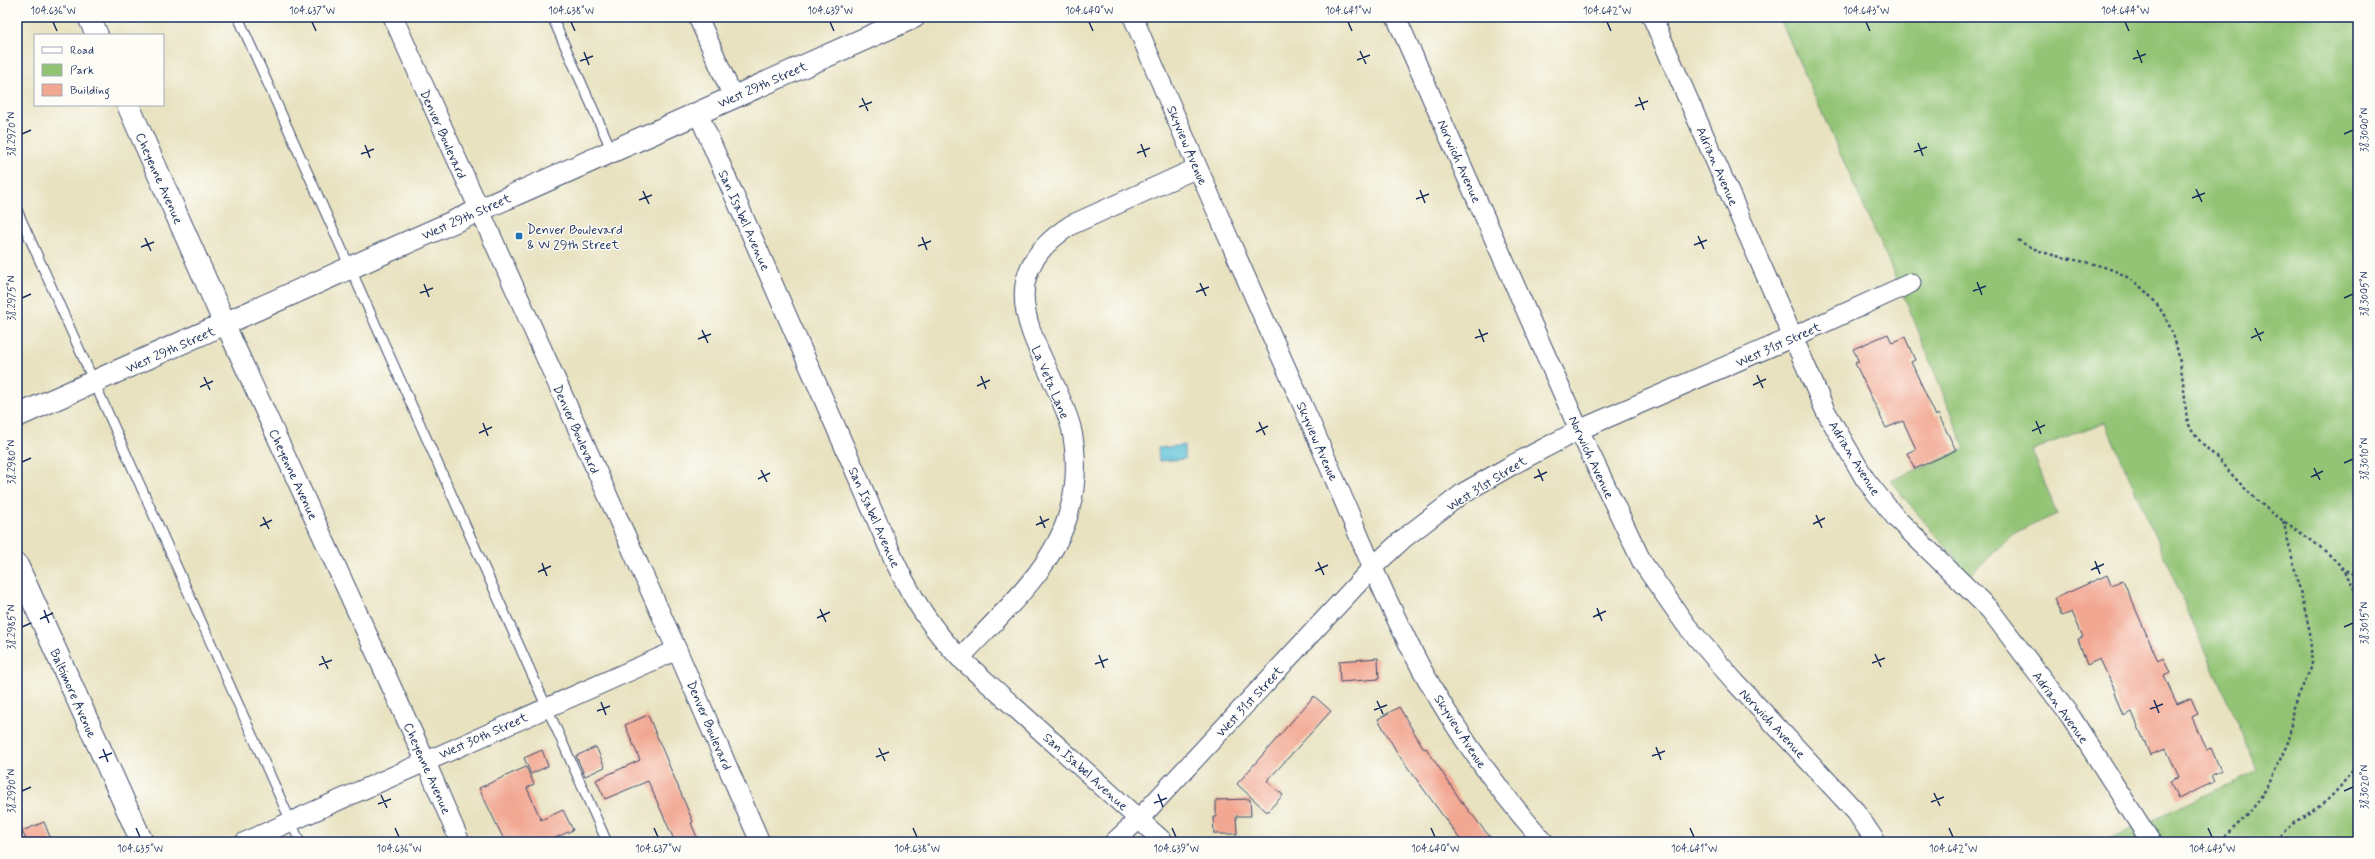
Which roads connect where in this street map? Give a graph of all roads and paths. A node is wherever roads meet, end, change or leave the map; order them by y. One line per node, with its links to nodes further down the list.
1 (89, 17): 10 (street)
2 (238, 17): 19 (lane)
3 (393, 17): 17 (street, Denver Boulevard)
4 (552, 17): 14 (lane)
5 (698, 17): 11 (street)
6 (914, 17): 11 (street, West 29th Street)
7 (1133, 17): 15 (street, Skyview Avenue)
8 (1396, 17): 25 (street, Norwich Avenue)
9 (1652, 17): 22 (street, Adrian Avenue)
10 (97, 34)
11 (734, 96): 13 (street, West 29th Street)
12 (128, 106): 21 (street, Cheyenne Avenue)
13 (698, 113): 14 (street, West 29th Street); 33 (street, San Isabel Avenue)
14 (612, 151): 17 (street, West 29th Street)
15 (1197, 168): 28 (street, Skyview Avenue); 33 (street, La Veta Lane)
16 (17, 210): 23 (lane)
17 (478, 210): 19 (street, West 29th Street); 32 (street, Denver Boulevard)
18 (2018, 240): 26 (path)
19 (350, 268): 21 (street, West 29th Street); 34 (lane)
20 (1911, 283): 22 (street, West 31st Street)
21 (225, 324): 23 (street, West 29th Street); 35 (street, Cheyenne Avenue)
22 (1793, 337): 25 (street, West 31st Street); 49 (street, Adrian Avenue)
23 (93, 382): 24 (street, West 29th Street); 38 (lane)
24 (17, 416)
25 (1579, 430): 28 (street, West 31st Street); 48 (street, Norwich Avenue)
26 (2282, 520): 29 (path); 50 (path)
27 (17, 565): 39 (street, Baltimore Avenue)
28 (1374, 566): 37 (street, West 31st Street); 47 (street, Skyview Avenue)
29 (2340, 568): 30 (path); 31 (path)
30 (2358, 575)
31 (2358, 597)
32 (677, 650): 34 (street, West 30th Street); 44 (street, Denver Boulevard)
33 (960, 658): 37 (street, San Isabel Avenue)
34 (547, 707): 35 (street, West 30th Street); 43 (lane)
35 (425, 760): 38 (street, West 30th Street); 42 (street, Cheyenne Avenue)
36 (2358, 764): 51 (path)
37 (1139, 819): 45 (street, West 31st Street); 46 (street, San Isabel Avenue)
38 (291, 822): 40 (street, West 30th Street); 41 (lane)
39 (142, 842)
40 (245, 842)
41 (300, 842)
42 (460, 842)
43 (607, 842)
44 (760, 842)
45 (1114, 842)
46 (1164, 842)
47 (1544, 842)
48 (1876, 842)
49 (2151, 842)
50 (2214, 842)
51 (2277, 842)

